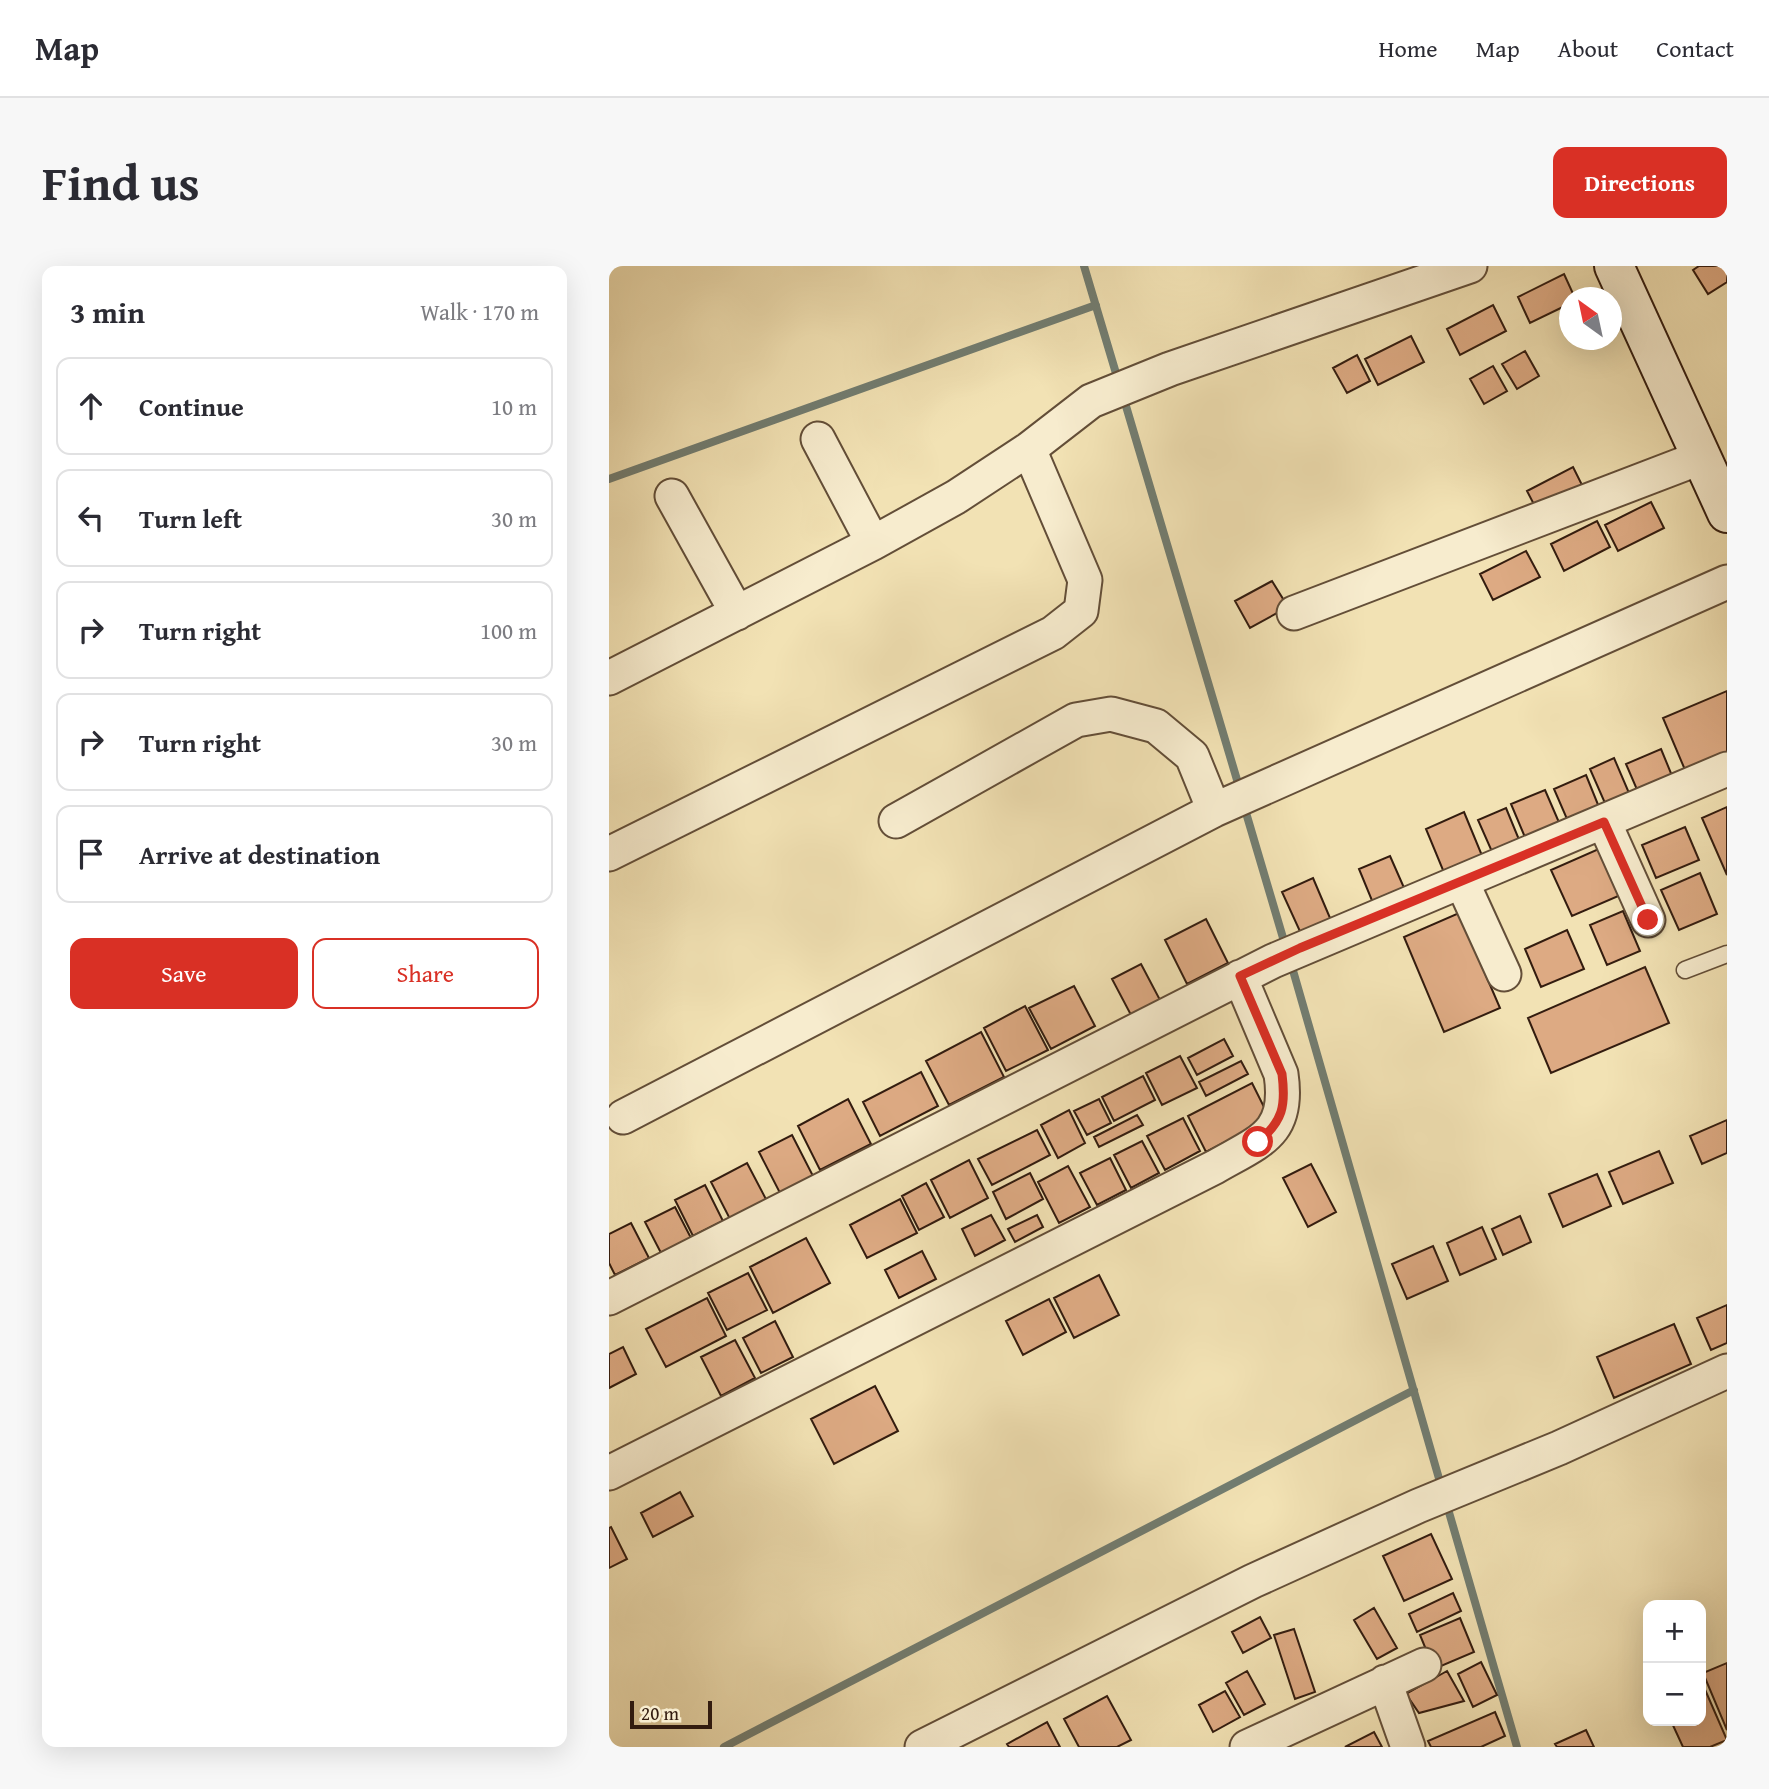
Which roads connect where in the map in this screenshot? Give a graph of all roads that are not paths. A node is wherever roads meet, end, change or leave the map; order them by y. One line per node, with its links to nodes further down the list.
1 (1470, 266): 4 (street)
2 (1614, 266): 5 (street)
3 (818, 439): 8 (street)
4 (1029, 449): 8 (street); 17 (street)
5 (1702, 457): 7 (street); 11 (street)
6 (672, 496): 10 (street)
7 (1727, 513)
8 (873, 543): 10 (street)
9 (1727, 582): 14 (street)
10 (737, 613): 12 (street)
11 (1294, 613)
12 (609, 678)
13 (1727, 769): 16 (street)
14 (1214, 810): 15 (street); 24 (street)
15 (896, 821)
16 (1604, 822): 18 (street); 19 (street)
17 (609, 854)
18 (1462, 882): 22 (street); 23 (street)
19 (1648, 920)
20 (1727, 954): 21 (lane)
21 (1685, 971)
22 (1504, 974)
23 (1240, 976): 25 (street); 27 (street)
24 (623, 1117)
25 (609, 1298)
26 (1727, 1371): 30 (street)
27 (609, 1473)
28 (1424, 1665): 29 (street)
29 (1385, 1682): 31 (street); 32 (street)
30 (922, 1747)
31 (1247, 1747)
32 (1408, 1747)

